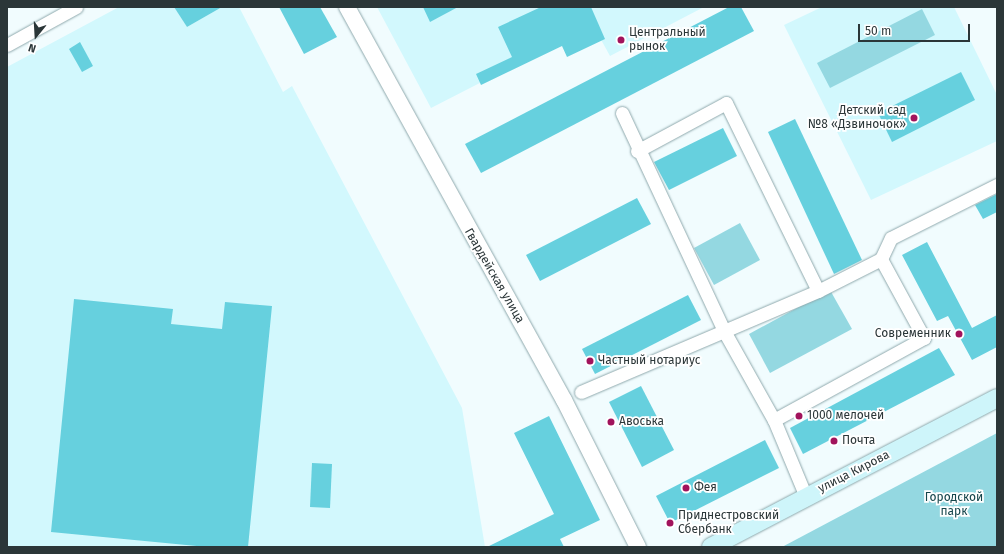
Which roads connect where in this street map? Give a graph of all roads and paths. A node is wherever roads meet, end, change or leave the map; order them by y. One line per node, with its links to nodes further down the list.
1 (76, 7): 3 (street)
2 (347, 7): 14 (street, Гвардейская улица)
3 (7, 45)
4 (622, 113): 5 (street)
5 (636, 151): 8 (street); 9 (street)
6 (997, 185): 7 (street)
7 (881, 259): 8 (street); 12 (street)
8 (818, 291): 9 (street)
9 (724, 331): 10 (street); 12 (street)
10 (581, 392)
11 (997, 398): 13 (main road, улица Кирова)
12 (774, 420): 13 (street)
13 (806, 497): 15 (main road, улица Кирова)
14 (638, 547)
15 (711, 547)

